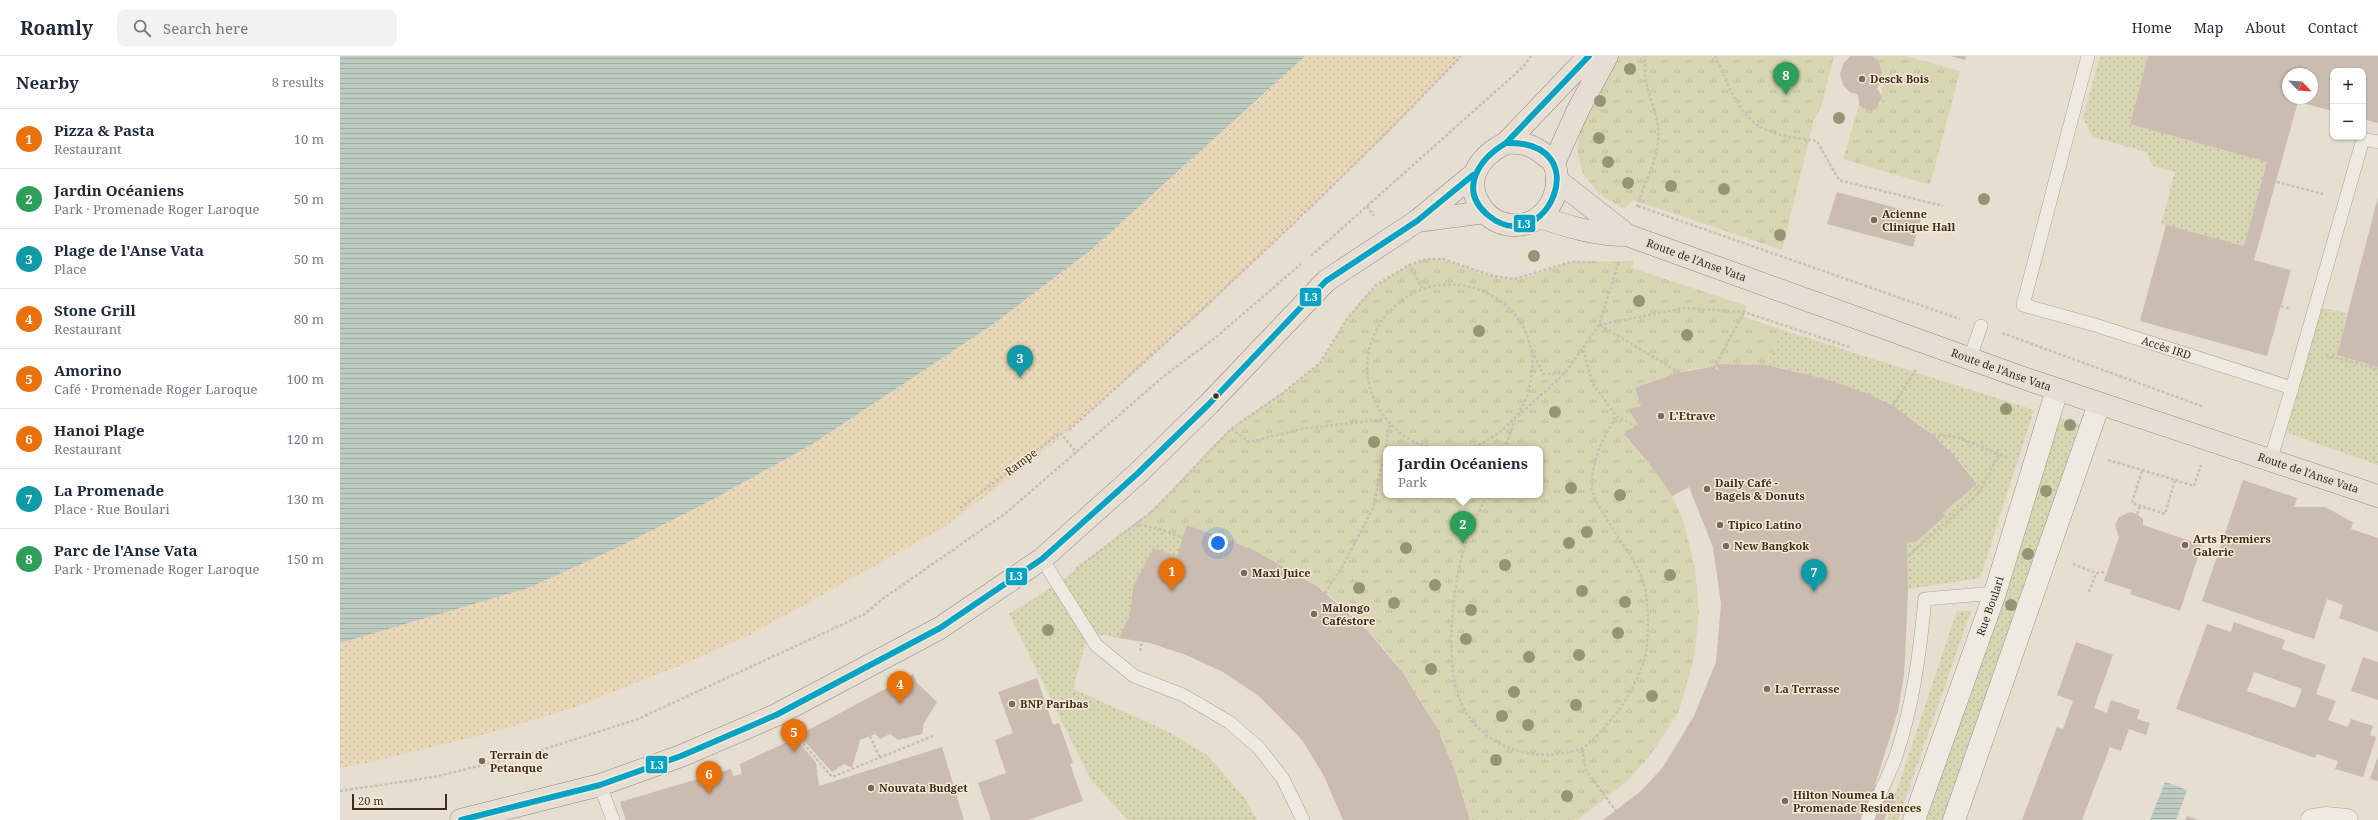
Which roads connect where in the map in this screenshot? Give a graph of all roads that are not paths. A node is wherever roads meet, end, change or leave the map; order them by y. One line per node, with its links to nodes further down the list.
1 (1589, 56): 5 (main road)
2 (1607, 56): 6 (main road)
3 (2088, 56): 14 (lane, Accès IRD)
4 (2378, 142): 14 (lane)
5 (1506, 143): 6 (main road); 7 (main road)
6 (1556, 171): 9 (main road); 11 (main road, Route de l'Anse Vata)
7 (1473, 175): 8 (main road); 10 (main road)
8 (1485, 212): 9 (main road); 10 (main road)
9 (1540, 217): 11 (main road, Route de l'Anse Vata)
10 (1417, 221): 19 (main road)
11 (1627, 235): 13 (main road, Route de l'Anse Vata)
12 (1981, 326): 13 (lane)
13 (1970, 358): 15 (main road, Route de l'Anse Vata)
14 (2292, 388): 17 (lane)
15 (2058, 390): 16 (main road, Route de l'Anse Vata); 20 (street, Rue Boulari)
16 (2099, 404): 17 (main road, Route de l'Anse Vata); 27 (street)
17 (2270, 461): 18 (main road, Route de l'Anse Vata)
18 (2378, 496)
19 (1042, 559): 21 (main road); 24 (lane)
20 (1995, 593): 25 (lane); 26 (street, Rue Boulari)
21 (600, 785): 22 (main road); 23 (lane)
22 (461, 820)
23 (613, 820)
24 (1303, 820)
25 (1867, 820)
26 (1914, 820)
27 (1954, 820)
28 (2312, 820): 29 (street)
29 (2347, 820)

